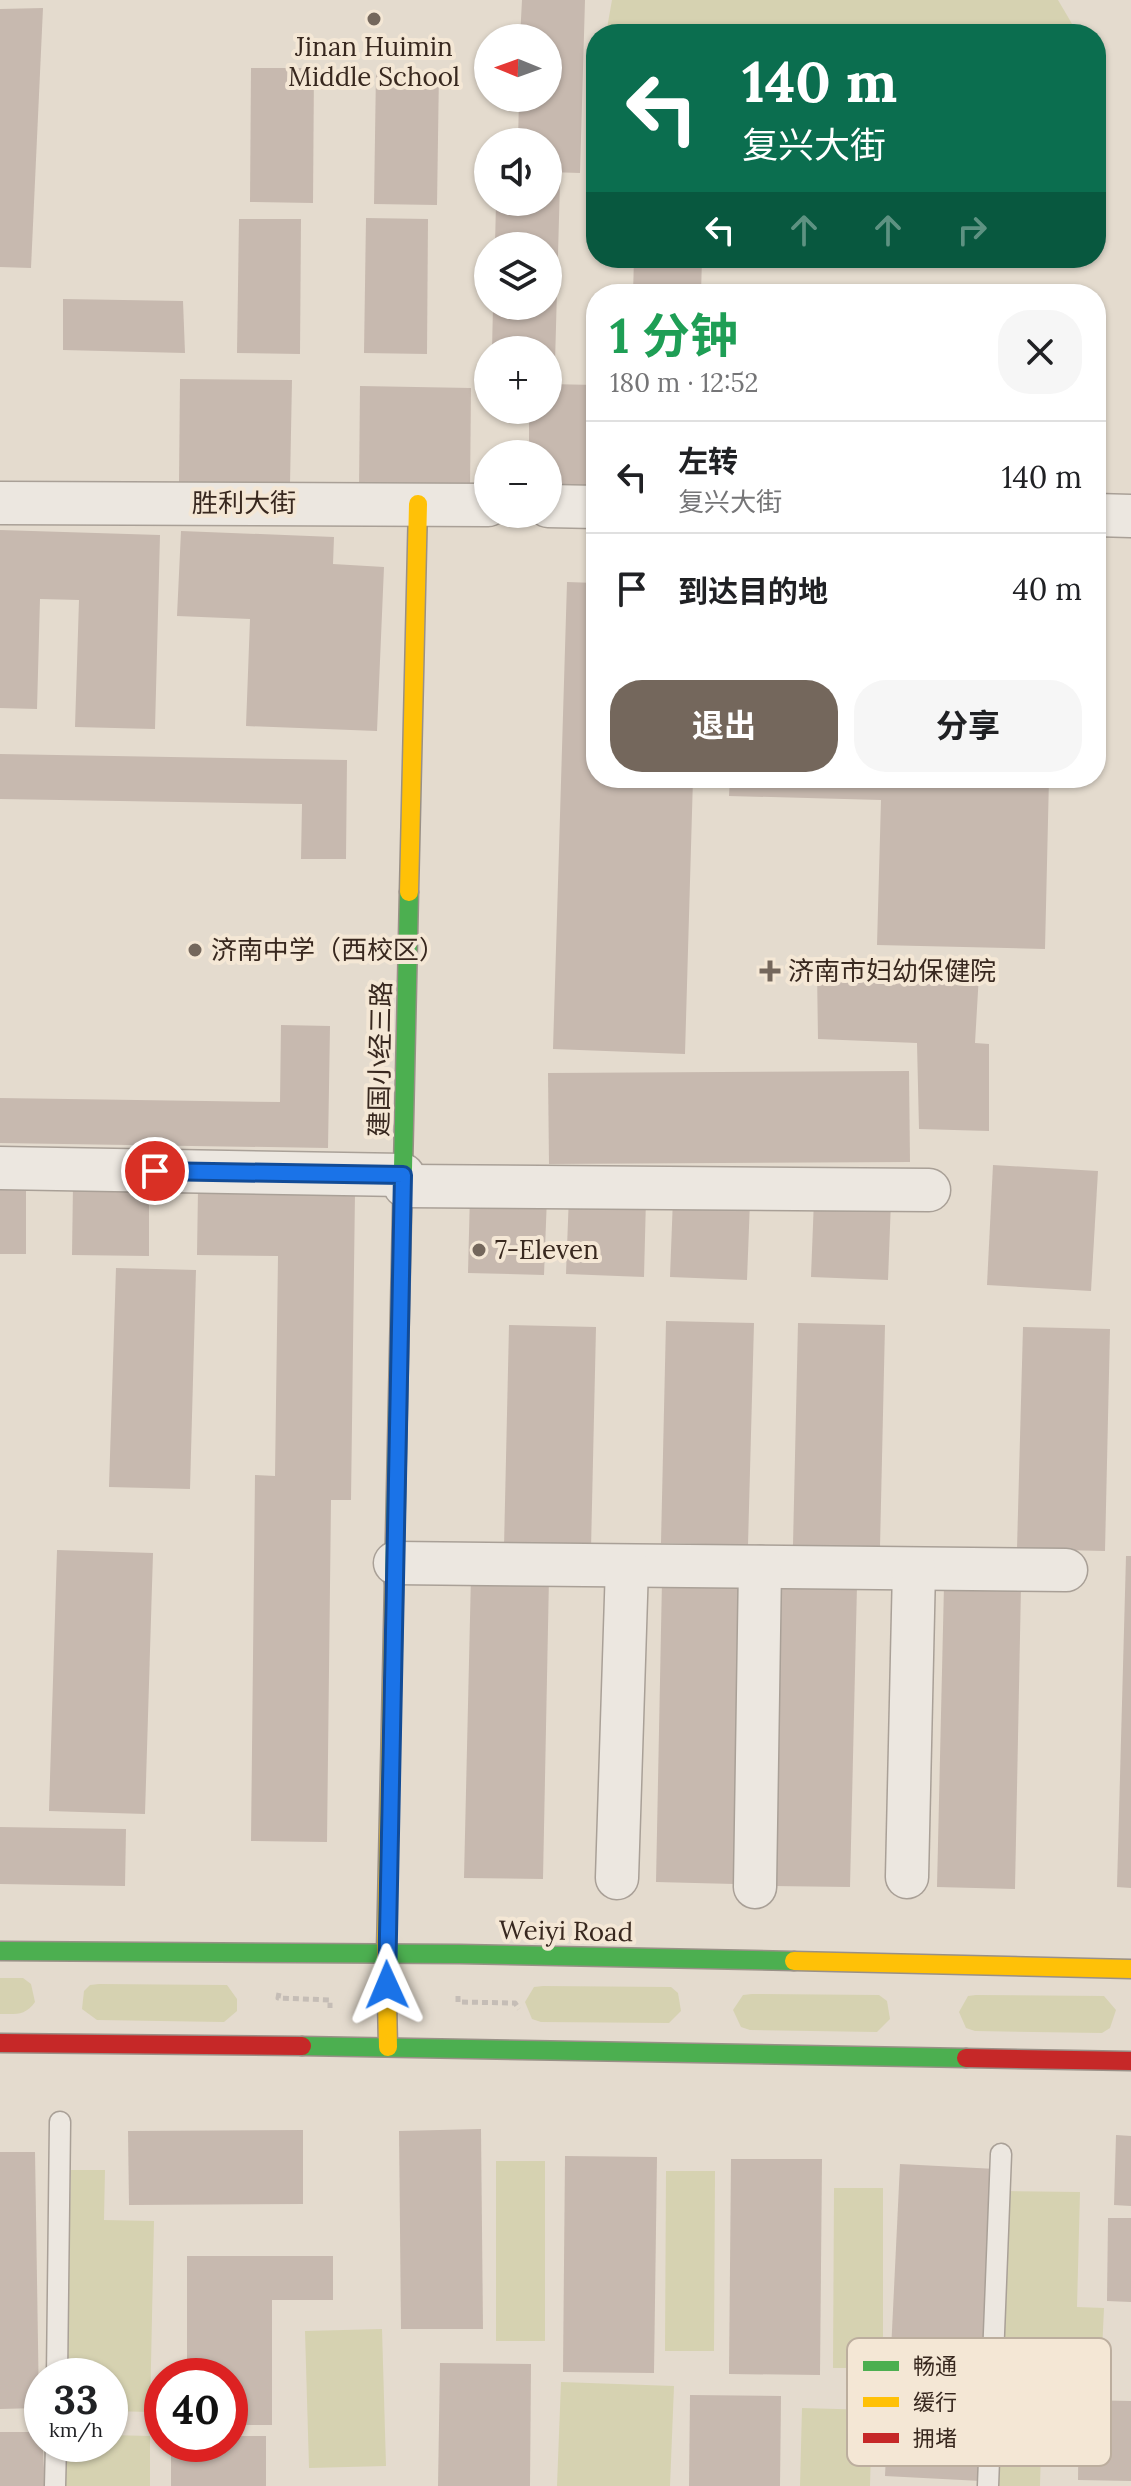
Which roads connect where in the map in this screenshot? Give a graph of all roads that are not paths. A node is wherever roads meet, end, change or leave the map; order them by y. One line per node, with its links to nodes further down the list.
1 (0, 503): 2 (street, 胜利大街)
2 (418, 504): 3 (street, 胜利大街); 9 (main road, 建国小经三路)
3 (474, 505)
4 (562, 506): 5 (street)
5 (586, 507)
6 (1106, 515): 7 (street)
7 (1131, 516)
8 (0, 1168): 9 (street)
9 (404, 1181): 10 (street); 11 (main road, 建国小经三路)
10 (929, 1190)
11 (395, 1563): 12 (street); 20 (main road, 建国小经三路)
12 (627, 1566): 13 (street); 17 (street)
13 (760, 1567): 14 (street); 18 (street)
14 (914, 1569): 15 (street); 16 (street)
15 (1066, 1570)
16 (907, 1877)
17 (617, 1878)
18 (755, 1887)
19 (0, 1951): 20 (main road, Weiyi Road)
20 (386, 1953): 21 (main road, Weiyi Road); 23 (main road, 建国小经三路)
21 (1131, 1969)
22 (0, 2043): 23 (main road)
23 (388, 2047): 24 (main road)
24 (1131, 2061)
25 (60, 2122): 28 (lane)
26 (1001, 2154): 27 (lane)
27 (994, 2338)
28 (57, 2358)
29 (56, 2462): 31 (lane)
30 (989, 2466): 32 (lane)
31 (55, 2486)
32 (988, 2486)

